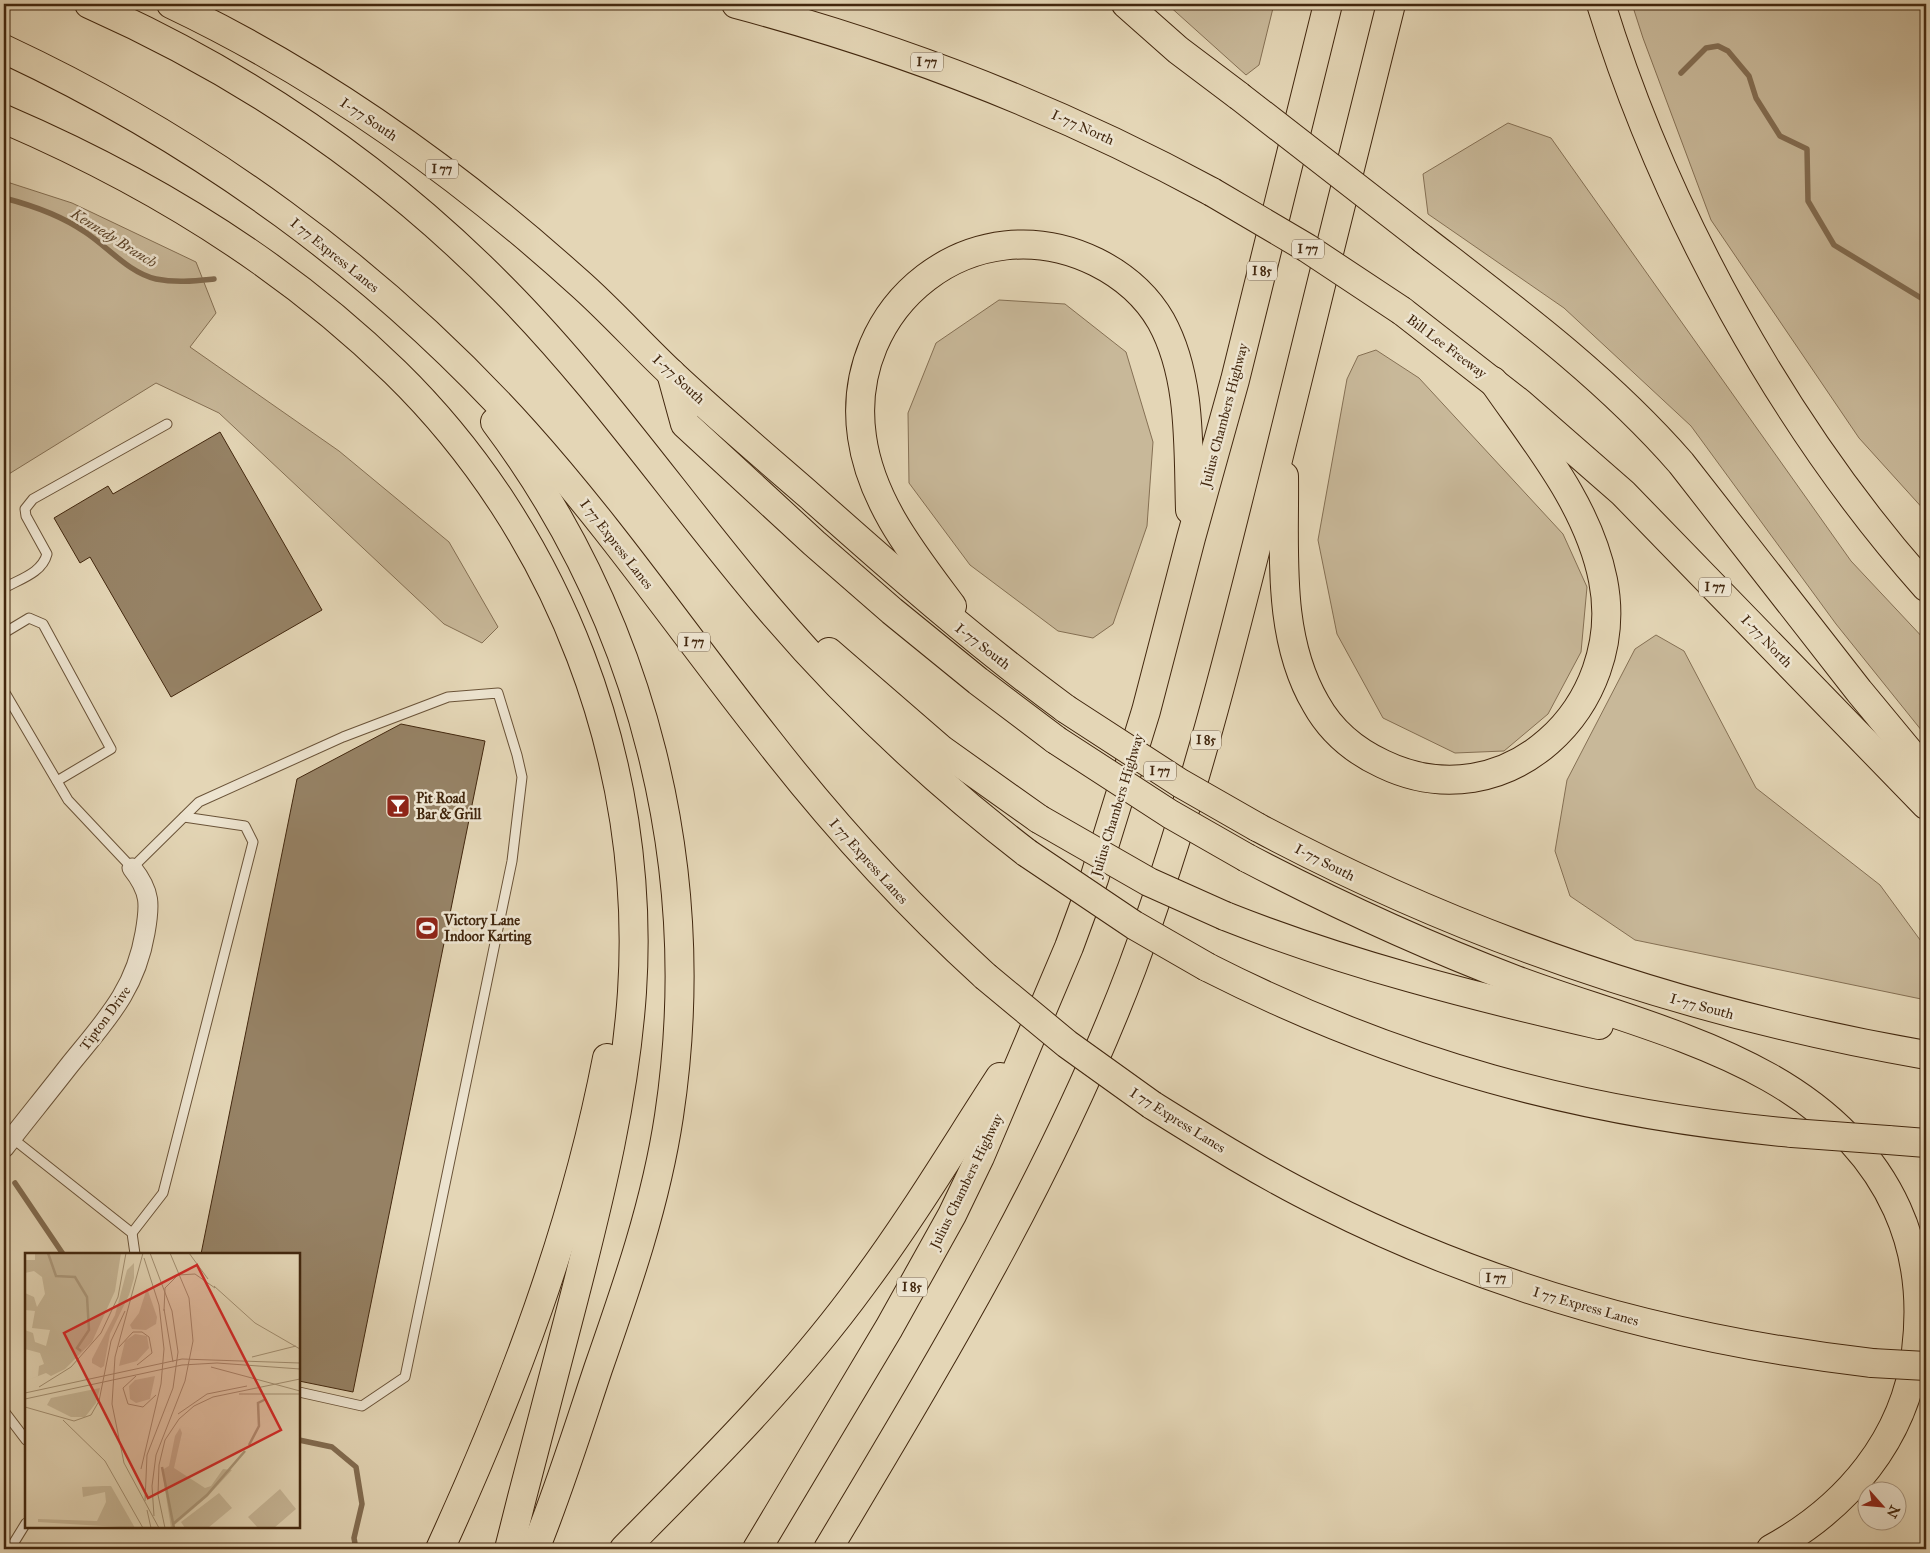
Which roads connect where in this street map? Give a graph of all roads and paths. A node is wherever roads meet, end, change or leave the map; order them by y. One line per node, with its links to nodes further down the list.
1 (736, 4): 11 (highway, I-77 North / I 77, bridge)
2 (1126, 4): 23 (highway, bridge)
3 (1328, 4): 16 (highway, Julius Chambers Highway / I 85)
4 (1390, 4): 15 (highway, I 85)
5 (1601, 4): 18 (highway)
6 (176, 6): 12 (highway, I-77 South / I 77)
7 (98, 8): 17 (highway)
8 (4, 49): 10 (highway, I 77 Express Lanes / I 77)
9 (4, 119): 28 (highway)
10 (402, 310): 36 (highway, I 77 Express Lanes / I 77, bridge); 45 (highway)
11 (1402, 311): 13 (highway, Bill Lee Freeway / I 77)
12 (671, 373): 21 (highway, I-77 South / I 77); 30 (highway, bridge)
13 (1493, 381): 15 (highway); 25 (highway, I-77 North / I 77)
14 (167, 424): 19 (lane)
15 (1284, 434): 40 (highway, I 85)
16 (1191, 538): 21 (highway); 29 (highway, Julius Chambers Highway / I 85)
17 (730, 561): 30 (highway, bridge); 33 (highway, bridge)
18 (1926, 587)
19 (4, 588)
20 (4, 633): 24 (lane)
21 (976, 640): 31 (highway, I-77 South / I 77, bridge)
22 (4, 691): 24 (lane)
23 (1926, 772)
24 (57, 781): 27 (lane)
25 (1926, 805)
26 (184, 817): 27 (lane); 34 (lane); 37 (lane)
27 (132, 868): 32 (street, Tipton Drive)
28 (632, 906): 43 (highway); 44 (highway)
29 (1042, 1012): 46 (highway); 47 (highway, Julius Chambers Highway / I 85)
30 (1717, 1052): 50 (highway)
31 (1926, 1055)
32 (8, 1143): 34 (lane)
33 (1926, 1143)
34 (132, 1233): 35 (lane)
35 (134, 1253)
36 (1926, 1366)
37 (300, 1392)
38 (4, 1411): 39 (lane)
39 (25, 1439)
40 (866, 1486): 48 (highway, I 85); 49 (highway)
41 (25, 1525): 42 (lane)
42 (10, 1549)
43 (440, 1549)
44 (509, 1549)
45 (535, 1549)
46 (624, 1549)
47 (757, 1549)
48 (828, 1549)
49 (842, 1549)
50 (1771, 1549)

